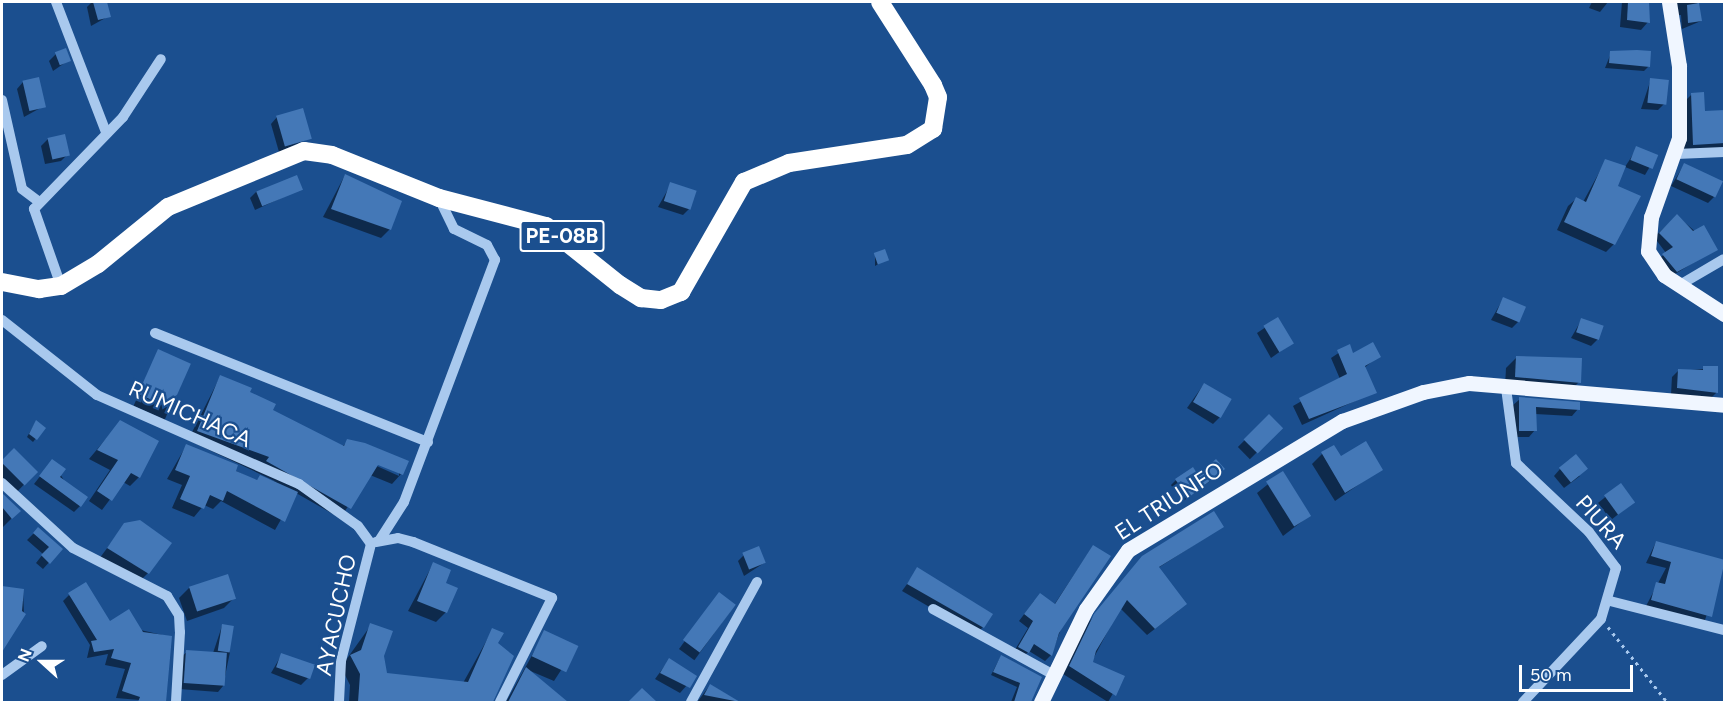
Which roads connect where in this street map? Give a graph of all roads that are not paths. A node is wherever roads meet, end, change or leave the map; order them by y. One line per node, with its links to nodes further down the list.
1 (56, 2): 6 (street)
2 (880, 2): 9 (highway, PE-08B)
3 (1669, 2): 8 (main road)
4 (161, 58): 6 (street)
5 (2, 100): 10 (street)
6 (106, 132): 10 (street)
7 (1725, 152): 8 (street)
8 (1676, 154): 14 (main road)
9 (439, 198): 13 (highway, PE-08B); 20 (street, AYACUCHO)
10 (38, 201): 13 (street)
11 (1725, 259): 14 (street)
12 (2, 282): 13 (highway, PE-08B)
13 (61, 286)
14 (1678, 286): 15 (main road)
15 (1725, 314)
16 (2, 320): 22 (street, RUMICHACA)
17 (155, 333): 20 (street)
18 (1506, 388): 19 (main road, EL TRIUNFO); 24 (street, PIURA); 29 (main road, EL TRIUNFO)
19 (1725, 405)
20 (428, 442): 22 (street, AYACUCHO)
21 (2, 483): 30 (street)
22 (372, 541): 31 (street, AYACUCHO); 32 (street)
23 (757, 582): 33 (street)
24 (1610, 601): 26 (street); 35 (street, PIURA)
25 (933, 609): 29 (street)
26 (1725, 630)
27 (42, 646): 28 (street)
28 (2, 675)
29 (1054, 675): 34 (main road, EL TRIUNFO)
30 (176, 702)
31 (339, 702)
32 (500, 702)
33 (691, 702)
34 (1041, 702)
35 (1523, 702)

